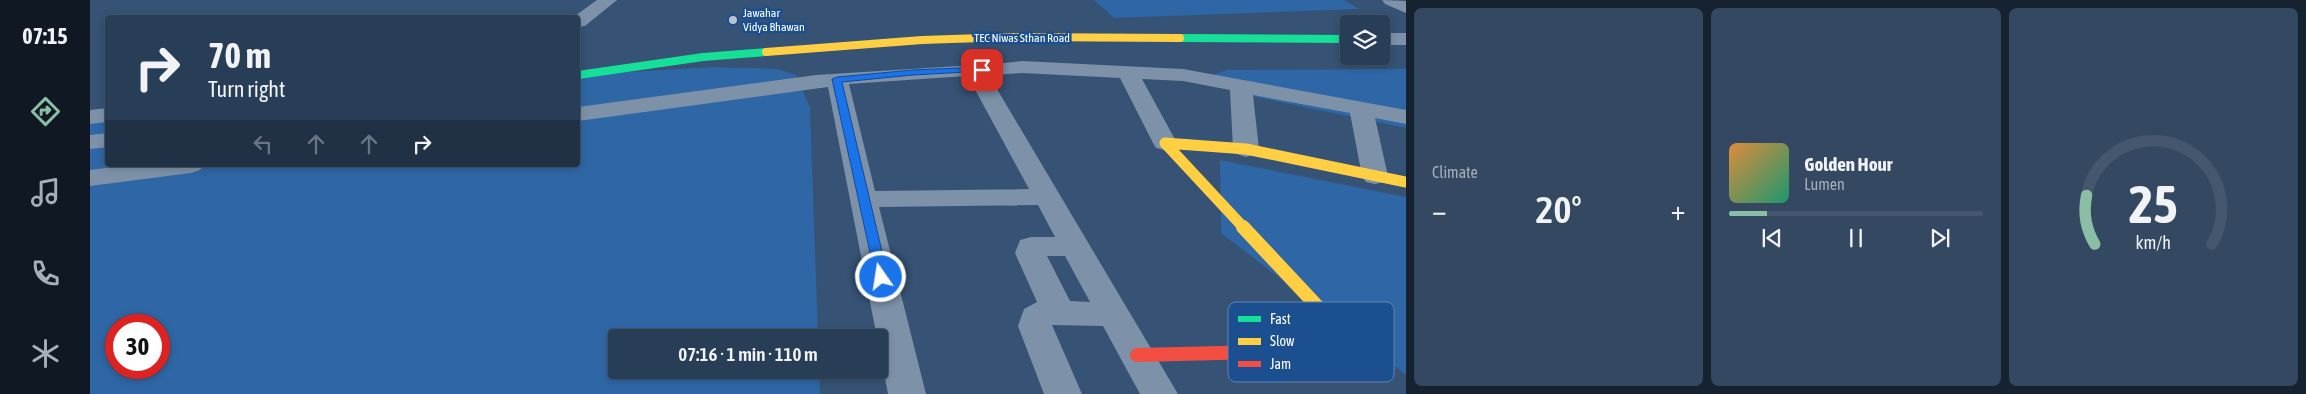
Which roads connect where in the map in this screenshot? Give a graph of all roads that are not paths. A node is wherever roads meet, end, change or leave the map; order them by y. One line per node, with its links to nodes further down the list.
1 (608, 0): 4 (street)
2 (1392, 0): 3 (street)
3 (1406, 8)
4 (580, 21)
5 (1340, 39): 9 (street, TEC Niwas Sthan Road)
6 (1390, 39): 7 (street)
7 (1406, 39)
8 (1128, 73): 10 (street); 12 (street); 20 (street)
9 (580, 75)
10 (975, 75): 11 (street); 26 (street)
11 (837, 79): 14 (street); 27 (street)
12 (1241, 86): 13 (street); 21 (street)
13 (1361, 109): 17 (street); 23 (street)
14 (580, 114)
15 (105, 115): 16 (street)
16 (90, 117)
17 (1406, 117)
18 (105, 140): 19 (street)
19 (90, 142)
20 (1166, 143): 21 (street); 29 (street)
21 (1246, 149): 23 (street)
22 (175, 167): 24 (street)
23 (1374, 176): 25 (street)
24 (90, 178)
25 (1406, 182)
26 (1046, 197): 27 (street); 28 (street)
27 (864, 199): 34 (street)
28 (1074, 246): 30 (street); 31 (street)
29 (1313, 302)
30 (1059, 313): 31 (street); 35 (street)
31 (1113, 314): 33 (street)
32 (1228, 353): 33 (street)
33 (1137, 355): 36 (street)
34 (907, 394)
35 (1063, 394)
36 (1159, 394)

